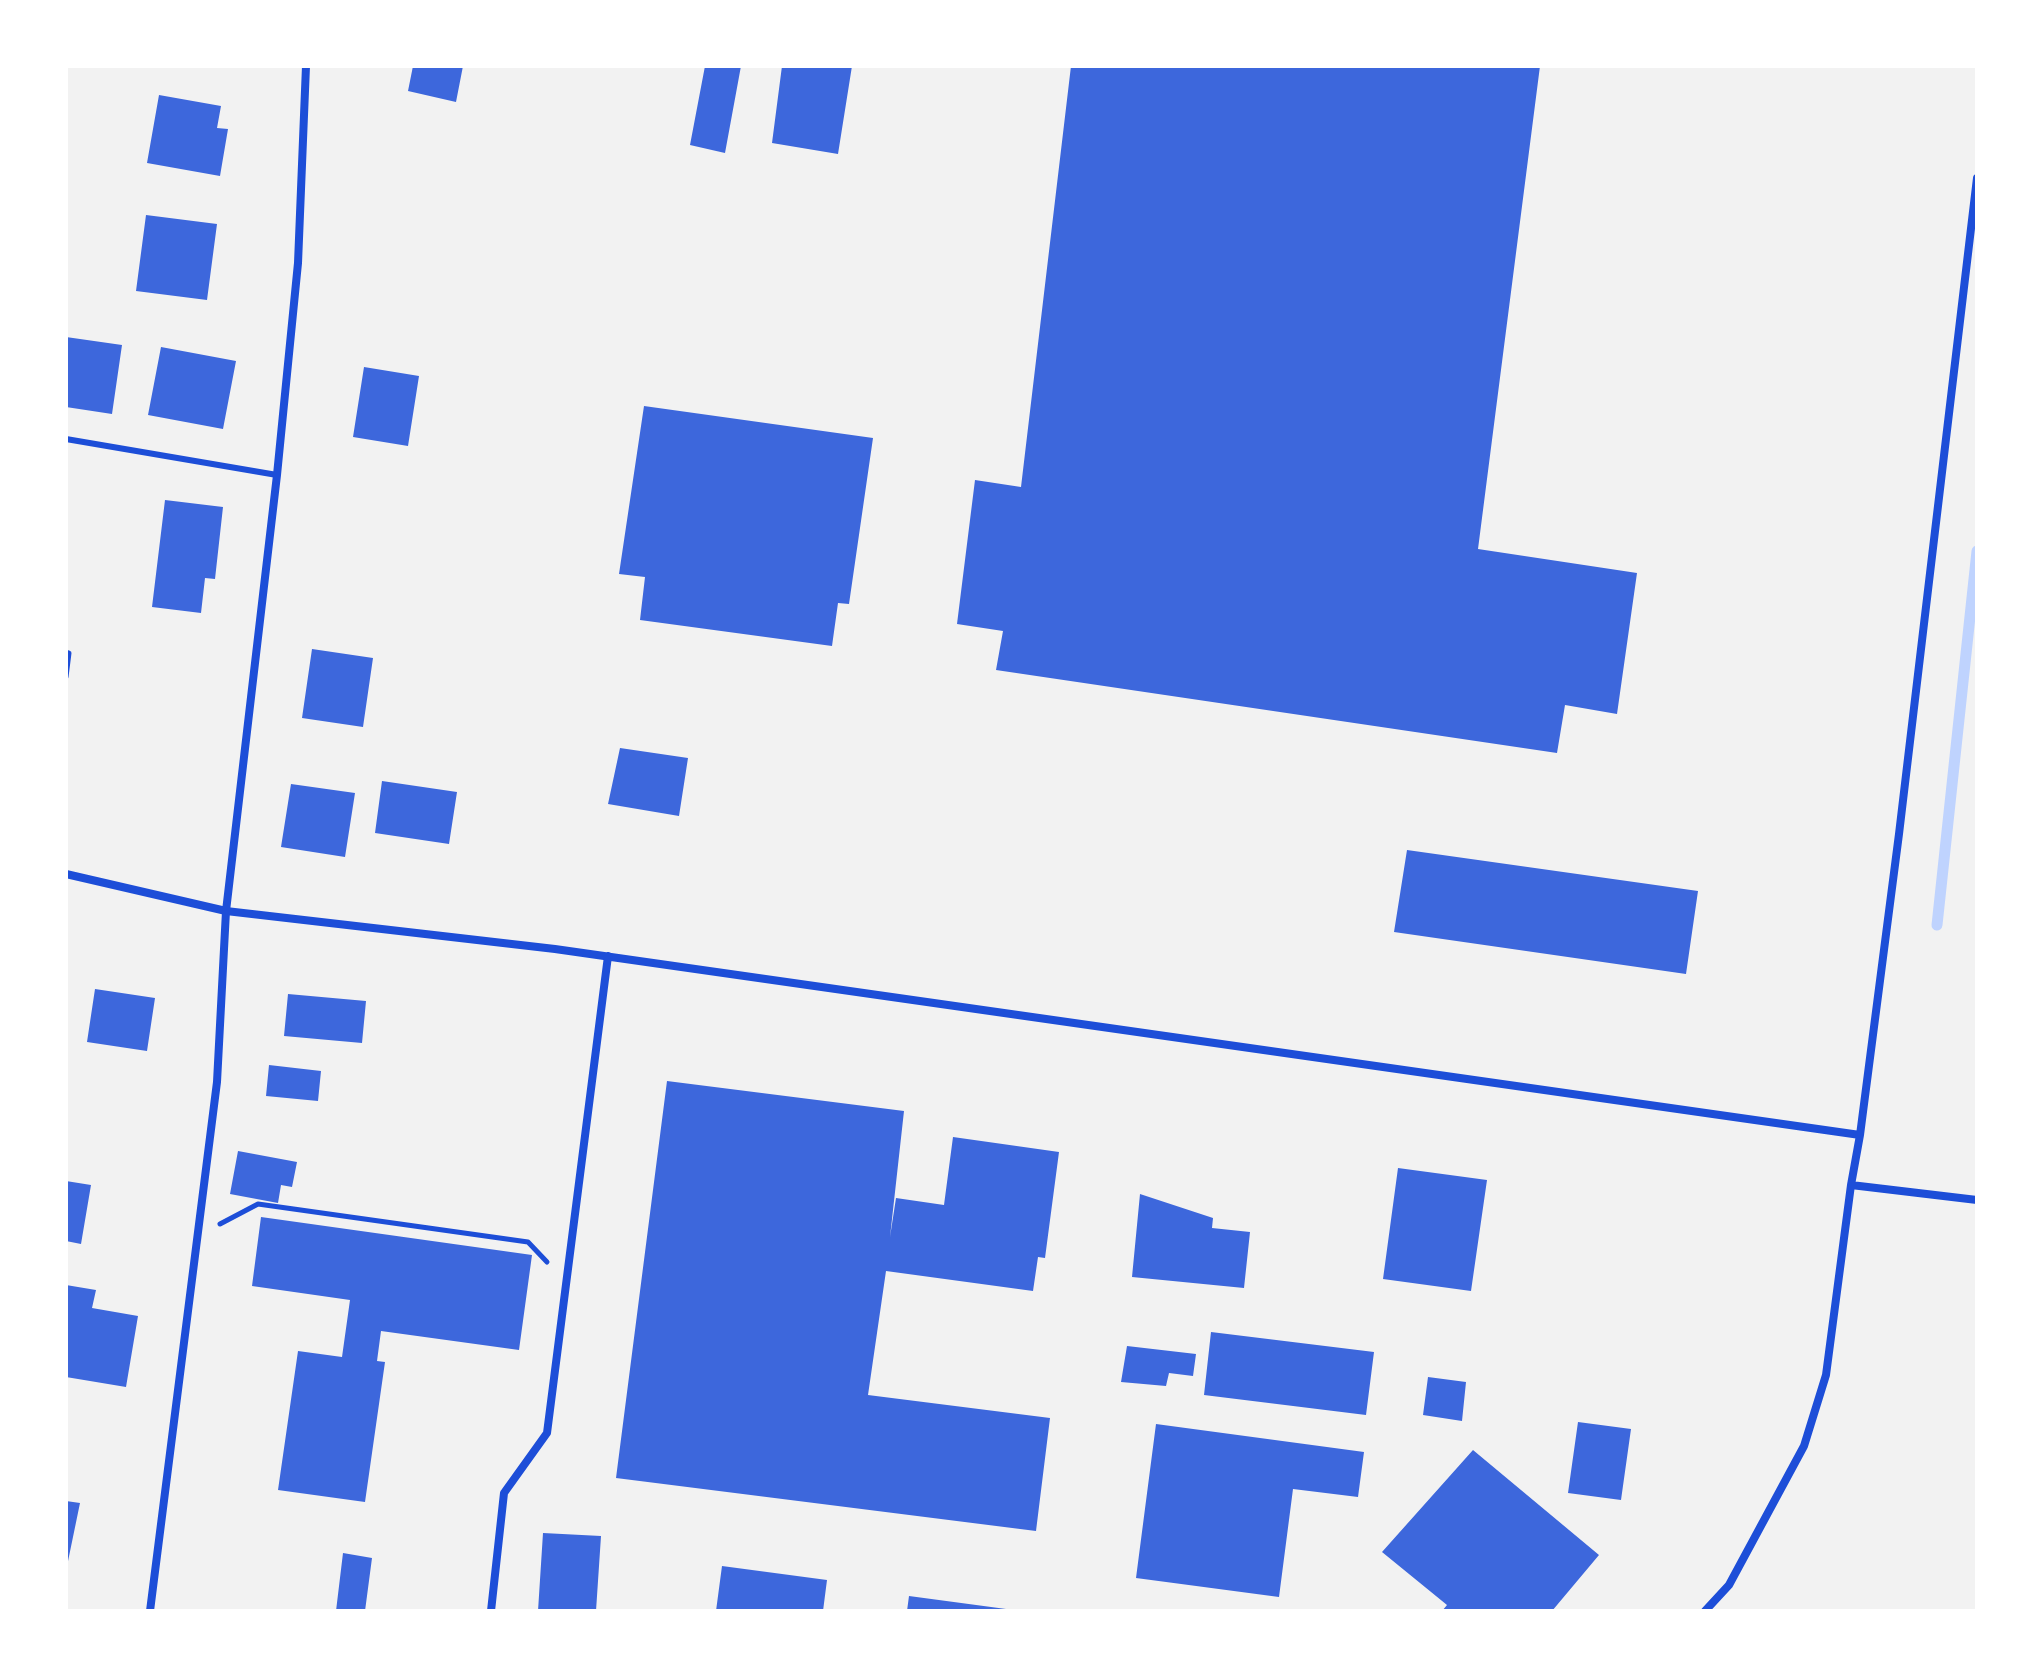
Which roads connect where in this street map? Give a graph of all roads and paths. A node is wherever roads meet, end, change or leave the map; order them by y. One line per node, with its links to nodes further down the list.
1 (306, 66): 4 (street)
2 (1977, 178): 10 (street)
3 (66, 439): 4 (lane)
4 (277, 475): 8 (street)
5 (66, 652): 6 (path)
6 (66, 677)
7 (66, 874): 8 (street)
8 (226, 911): 9 (street); 13 (street)
9 (608, 956): 10 (street); 14 (street)
10 (1860, 1135): 11 (street)
11 (1851, 1185): 12 (street); 17 (street)
12 (1977, 1200)
13 (198, 1235): 14 (path); 15 (street)
14 (567, 1283): 16 (street)
15 (150, 1611)
16 (491, 1611)
17 (1705, 1611)

